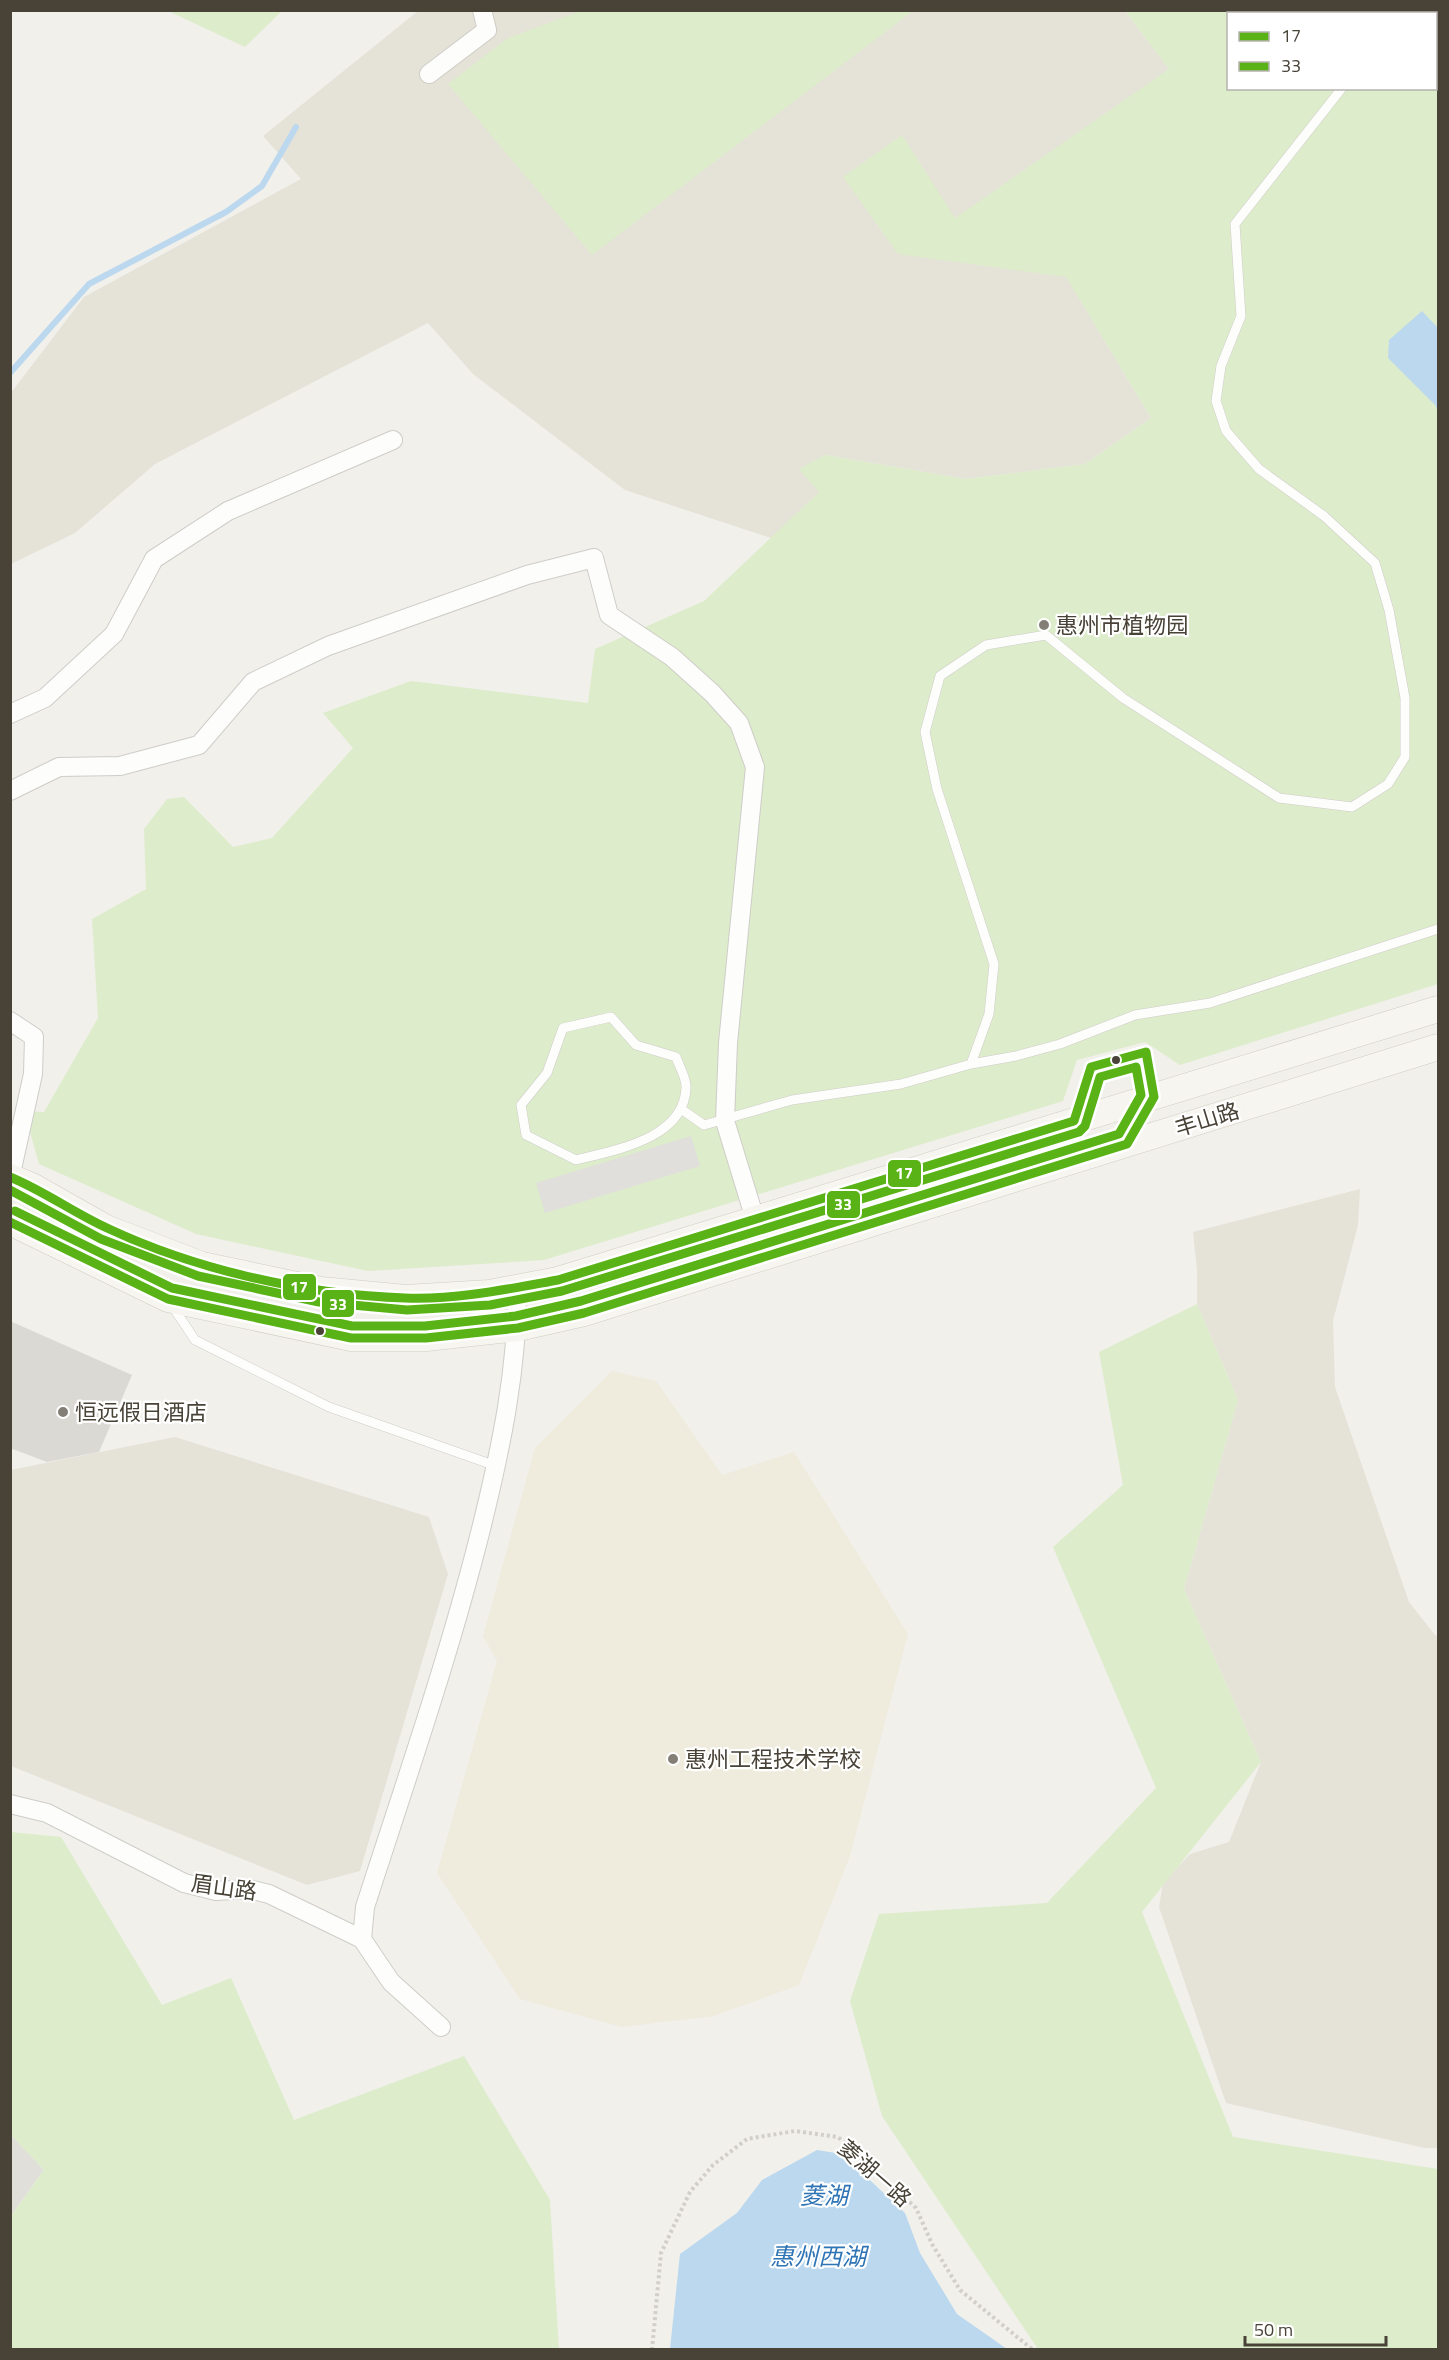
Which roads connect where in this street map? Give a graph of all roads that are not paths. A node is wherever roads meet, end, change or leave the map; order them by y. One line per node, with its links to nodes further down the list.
1 (482, 10): 2 (street)
2 (429, 74)
3 (1340, 90): 11 (lane)
4 (393, 440): 5 (street)
5 (10, 714)
6 (10, 790): 14 (street)
7 (1438, 929): 11 (lane)
8 (1438, 1009): 12 (main road, 丰山路)
9 (10, 1021): 17 (street)
10 (1438, 1047): 16 (main road, 丰山路)
11 (971, 1064): 14 (lane)
12 (1154, 1097): 15 (main road, 丰山路); 15 (lane); 16 (main road)
13 (681, 1109): 13 (lane); 14 (lane)
14 (725, 1121): 18 (street)
15 (1074, 1121): 18 (main road, 丰山路)
16 (1127, 1144): 22 (main road, 丰山路)
17 (11, 1178): 20 (main road, 丰山路)
18 (754, 1219): 20 (main road, 丰山路)
19 (10, 1222): 21 (main road, 丰山路)
20 (517, 1287): 22 (street)
21 (168, 1299): 22 (main road, 丰山路); 23 (lane)
22 (518, 1328): 23 (street)
23 (496, 1466): 25 (street)
24 (10, 1804): 25 (street, 眉山路)
25 (362, 1939): 26 (street)
26 (441, 2026)

